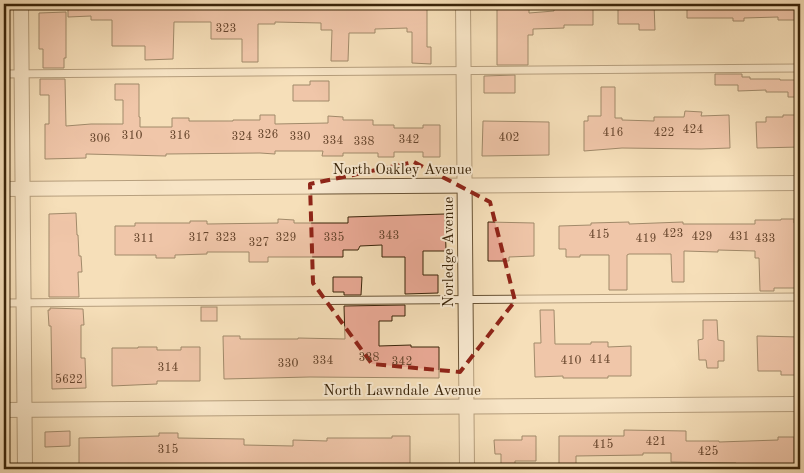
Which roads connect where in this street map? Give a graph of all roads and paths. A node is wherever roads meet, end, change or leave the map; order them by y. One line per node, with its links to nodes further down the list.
1 (21, 4): 6 (street)
2 (462, 4): 4 (street, Norledge Avenue)
3 (800, 68): 4 (lane)
4 (463, 70): 6 (lane); 8 (street, Norledge Avenue)
5 (4, 74): 6 (lane)
6 (21, 74): 10 (street)
7 (800, 183): 8 (street, North Oakley Avenue)
8 (464, 185): 10 (street, North Oakley Avenue); 12 (street, Norledge Avenue)
9 (4, 189): 10 (street, North Oakley Avenue)
10 (22, 189): 14 (street)
11 (800, 297): 12 (lane)
12 (465, 299): 14 (lane); 16 (street, Norledge Avenue)
13 (4, 303): 14 (lane)
14 (23, 303): 18 (street)
15 (800, 404): 16 (street, North Lawndale Avenue)
16 (466, 407): 18 (street, North Lawndale Avenue); 20 (street, Norledge Avenue)
17 (4, 410): 18 (street, North Lawndale Avenue)
18 (24, 410): 19 (street)
19 (25, 469)
20 (467, 469)

